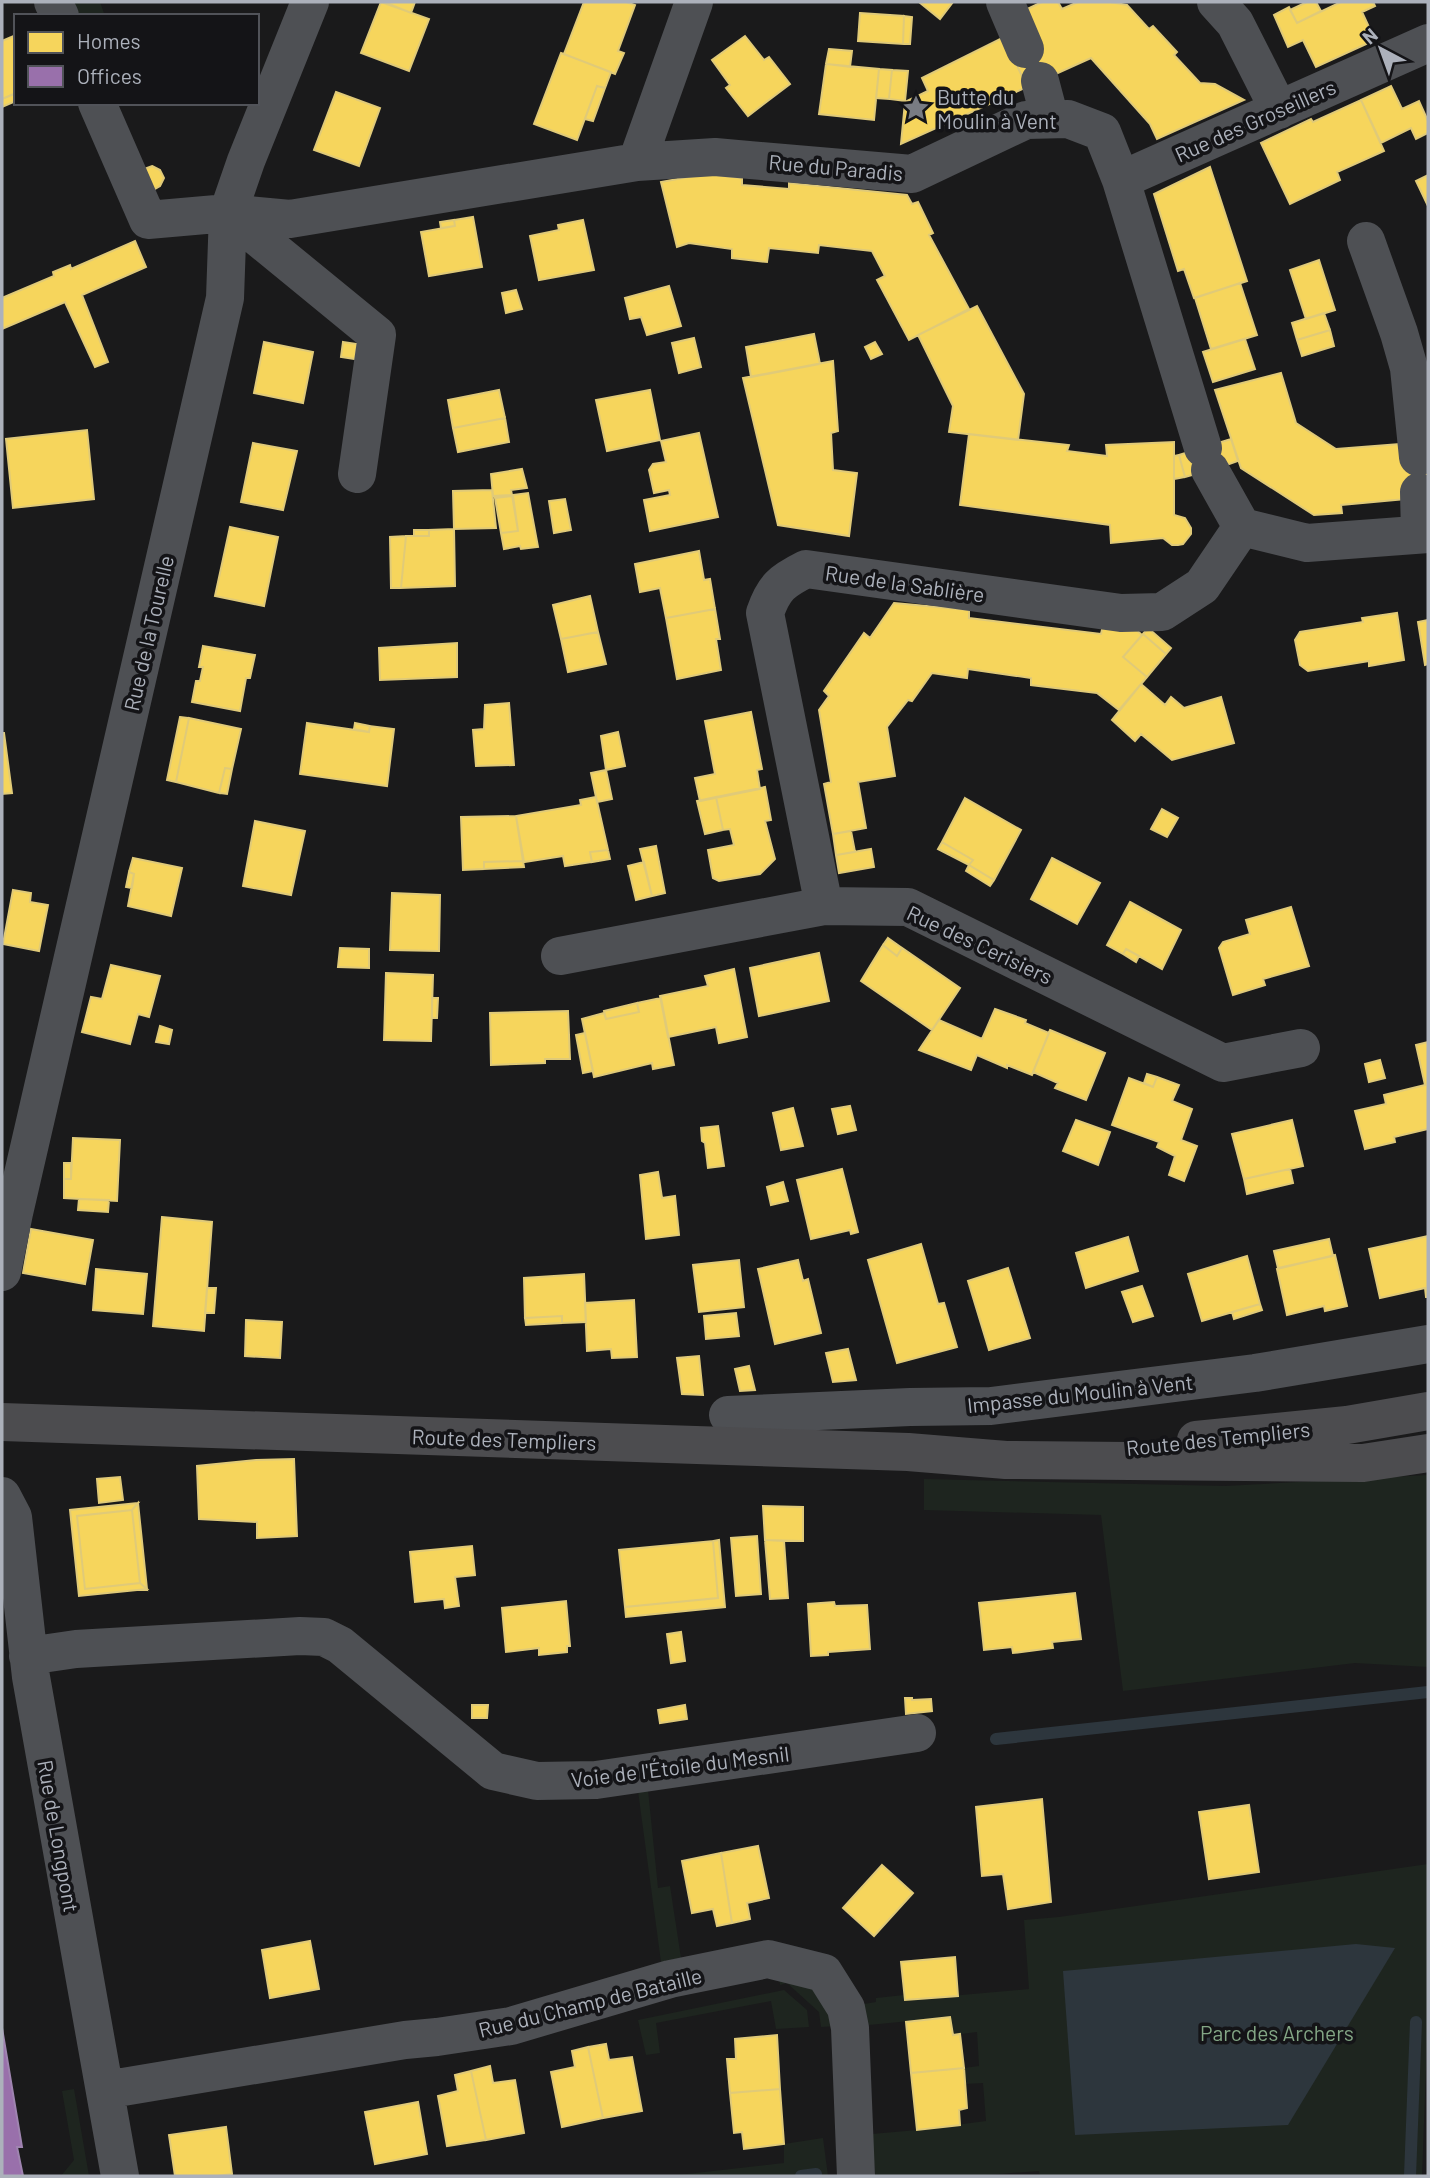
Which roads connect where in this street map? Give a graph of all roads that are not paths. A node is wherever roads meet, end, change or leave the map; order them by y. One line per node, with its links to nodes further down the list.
1 (310, 2): 11 (street, Rue de la Tourelle)
2 (694, 2): 9 (street)
3 (1005, 2): 8 (street)
4 (1216, 2): 7 (street)
5 (1428, 43): 7 (street, Rue des Groseillers)
6 (98, 105): 11 (street, Rue du Paradis)
7 (1279, 110): 10 (street, Rue des Groseillers)
8 (1051, 119): 9 (street, Rue du Paradis); 10 (street, Rue du Paradis)
9 (637, 162): 11 (street, Rue du Paradis)
10 (1121, 180): 14 (street, Rue du Paradis)
11 (228, 212): 13 (street); 19 (street, Rue de la Tourelle)
12 (1366, 241): 15 (street)
13 (357, 474)
14 (1242, 527): 15 (street); 16 (street, Rue de la Sablière)
15 (1424, 534)
16 (824, 906): 17 (street, Rue des Cerisiers); 18 (street, Rue des Cerisiers)
17 (560, 956)
18 (1301, 1048)
19 (2, 1272)
20 (1428, 1344): 22 (street, Impasse du Moulin à Vent)
21 (1428, 1411): 25 (main road, Route des Templiers)
22 (728, 1415)
23 (2, 1422): 25 (main road, Route des Templiers)
24 (1428, 1453): 25 (main road, Route des Templiers)
25 (1006, 1460)
26 (2, 1496): 27 (street, Rue de Longpont)
27 (11, 1602): 28 (street, Rue de Longpont)
28 (28, 1656): 29 (street, Voie de l'Étoile du Mesnil); 30 (street, Rue de Longpont)
29 (917, 1733)
30 (92, 2074): 31 (street, Rue de Longpont); 32 (street, Rue du Champ de Bataille)
31 (120, 2176)
32 (856, 2176)

